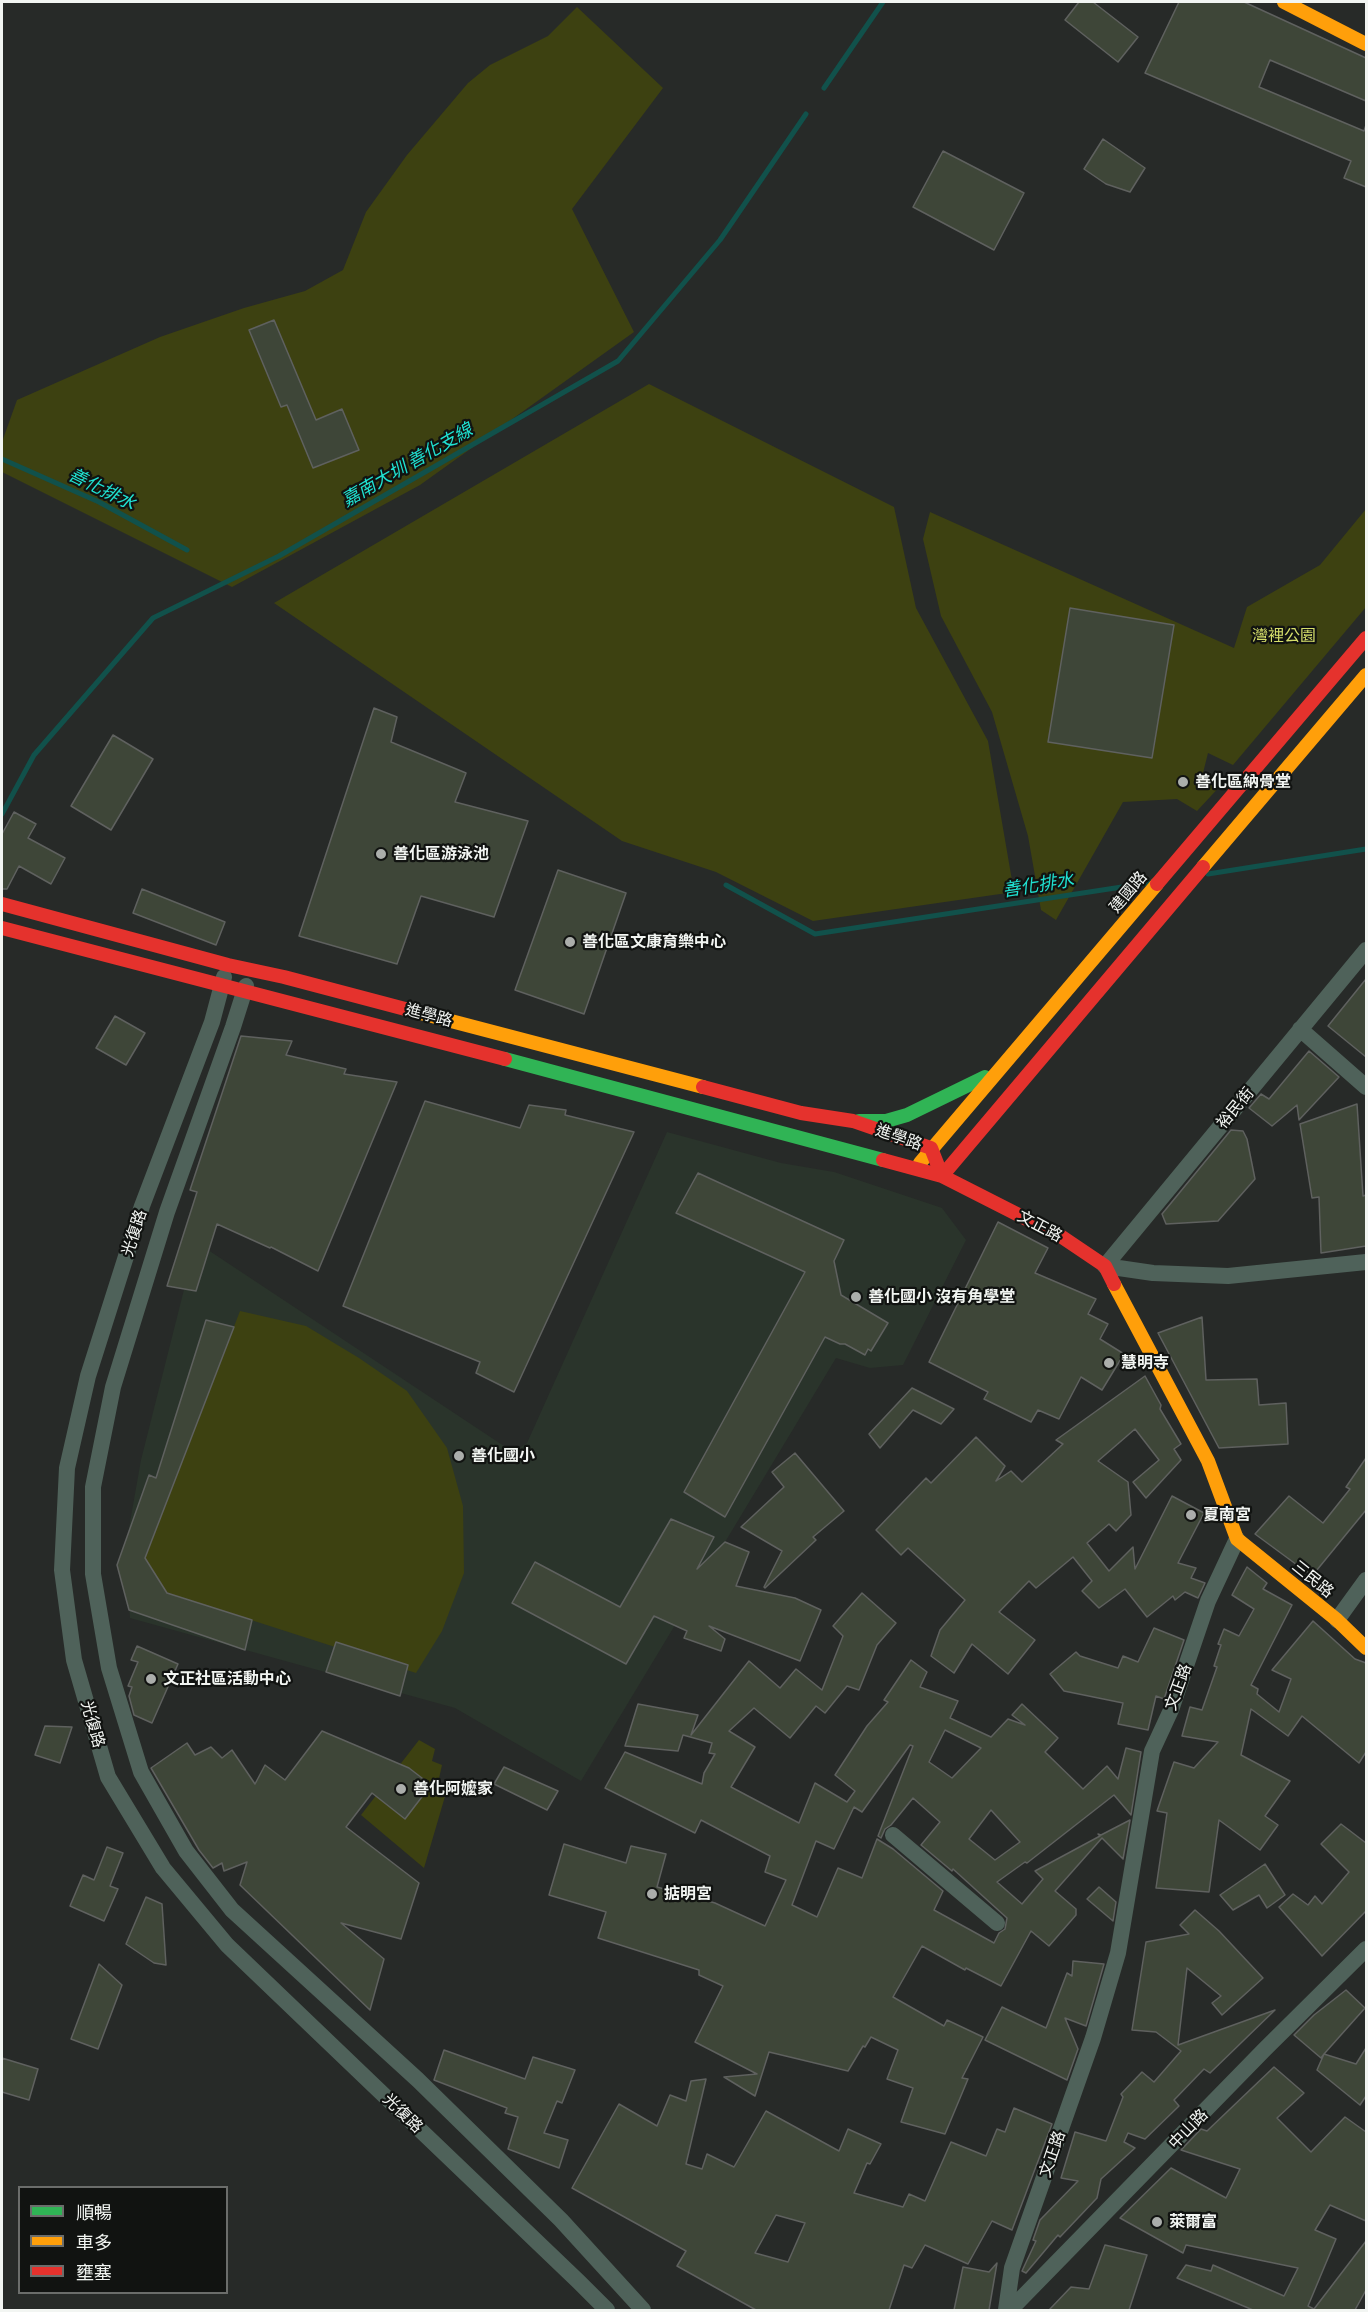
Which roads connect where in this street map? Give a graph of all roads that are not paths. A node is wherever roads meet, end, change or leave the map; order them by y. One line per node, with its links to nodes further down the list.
1 (1284, 2): 2 (main road)
2 (1366, 44)
3 (1366, 638): 13 (main road, 建國路)
4 (1366, 675): 18 (main road)
5 (2, 904): 8 (main road, 進學路)
6 (2, 928): 10 (main road, 進學路)
7 (1366, 950): 12 (street, 裕民街)
8 (228, 965): 9 (main road, 進學路); 10 (street, 光復路)
9 (249, 969): 11 (street, 光復路); 15 (main road, 進學路)
10 (221, 987): 11 (main road, 進學路); 28 (street, 光復路)
11 (244, 992): 17 (main road, 進學路); 29 (street, 光復路)
12 (1300, 1029): 14 (street); 20 (street, 裕民街)
13 (998, 1070): 15 (main road); 16 (main road, 建國路)
14 (1366, 1087)
15 (853, 1121): 16 (main road, 進學路)
16 (931, 1148): 17 (main road, 建國路); 18 (main road, 進學路)
17 (915, 1169): 18 (main road, 進學路)
18 (942, 1176): 20 (main road, 文正路)
19 (1366, 1262): 20 (street)
20 (1105, 1266): 21 (main road, 文正路)
21 (1237, 1539): 23 (main road, 三民路); 30 (street, 文正路)
22 (1366, 1580): 23 (street)
23 (1336, 1620): 24 (main road, 三民路)
24 (1366, 1648)
25 (893, 1834): 26 (street)
26 (997, 1923)
27 (1366, 1949): 30 (street, 中山路)
28 (607, 2310)
29 (643, 2310)
30 (1008, 2310)

